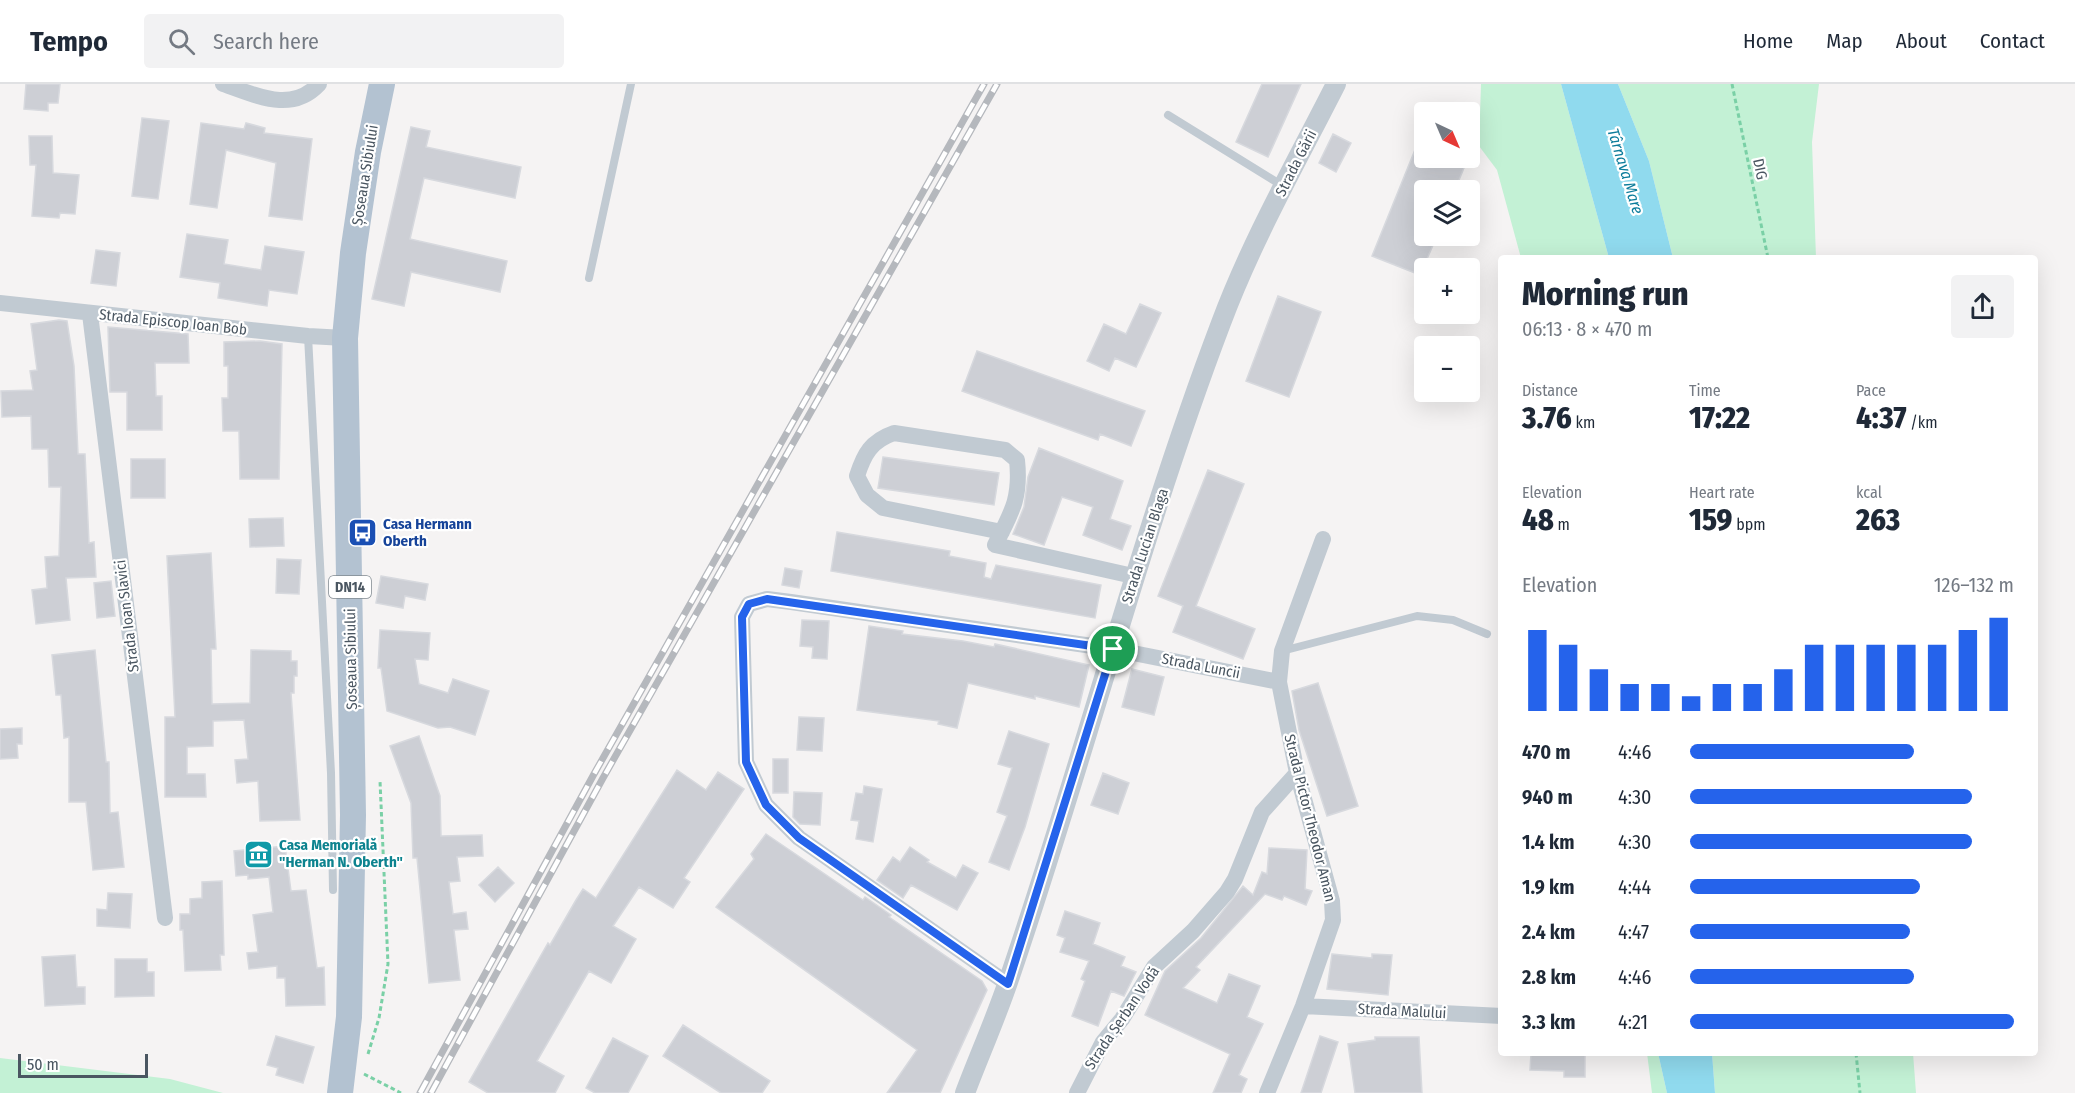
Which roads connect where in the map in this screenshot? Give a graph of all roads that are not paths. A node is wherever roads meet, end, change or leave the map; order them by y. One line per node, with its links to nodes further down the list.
1 (223, 84): 2 (street)
2 (319, 84)
3 (382, 84): 13 (main road, Șoseaua Sibiului / DN14)
4 (632, 84): 9 (lane)
5 (1335, 84): 7 (street, Strada Gării)
6 (1168, 115): 7 (lane)
7 (1284, 187): 8 (street, Strada Gării)
8 (1256, 241): 16 (street, Strada Lucian Blaga)
9 (590, 278)
10 (0, 303): 11 (street, Strada Episcop Ioan Bob)
11 (90, 314): 12 (street, Strada Episcop Ioan Bob); 23 (street, Strada Ioan Slavici)
12 (308, 336): 13 (street, Strada Episcop Ioan Bob); 22 (lane)
13 (345, 338): 27 (main road, Șoseaua Sibiului / DN14)
14 (1002, 532): 14 (street); 16 (street)
15 (1323, 539): 19 (street, Strada Pictor Theodor Aman)
16 (1133, 576): 18 (street, Strada Lucian Blaga)
17 (1487, 634): 19 (lane)
18 (1113, 649): 20 (street, Strada Luncii); 24 (street, Strada Lucian Blaga); 24 (street, Strada Luncii)
19 (1282, 651): 20 (street, Strada Pictor Theodor Aman)
20 (1279, 682): 21 (street, Strada Pictor Theodor Aman)
21 (1297, 773): 25 (street, Strada Pictor Theodor Aman); 29 (street, Strada Șerban Vodă)
22 (333, 890)
23 (165, 918)
24 (1008, 984): 28 (street, Strada Lucian Blaga)
25 (1303, 1006): 26 (street, Strada Malului); 30 (street, Strada Pictor Theodor Aman)
26 (1498, 1016)
27 (340, 1093)
28 (965, 1093)
29 (1077, 1093)
30 (1267, 1093)

